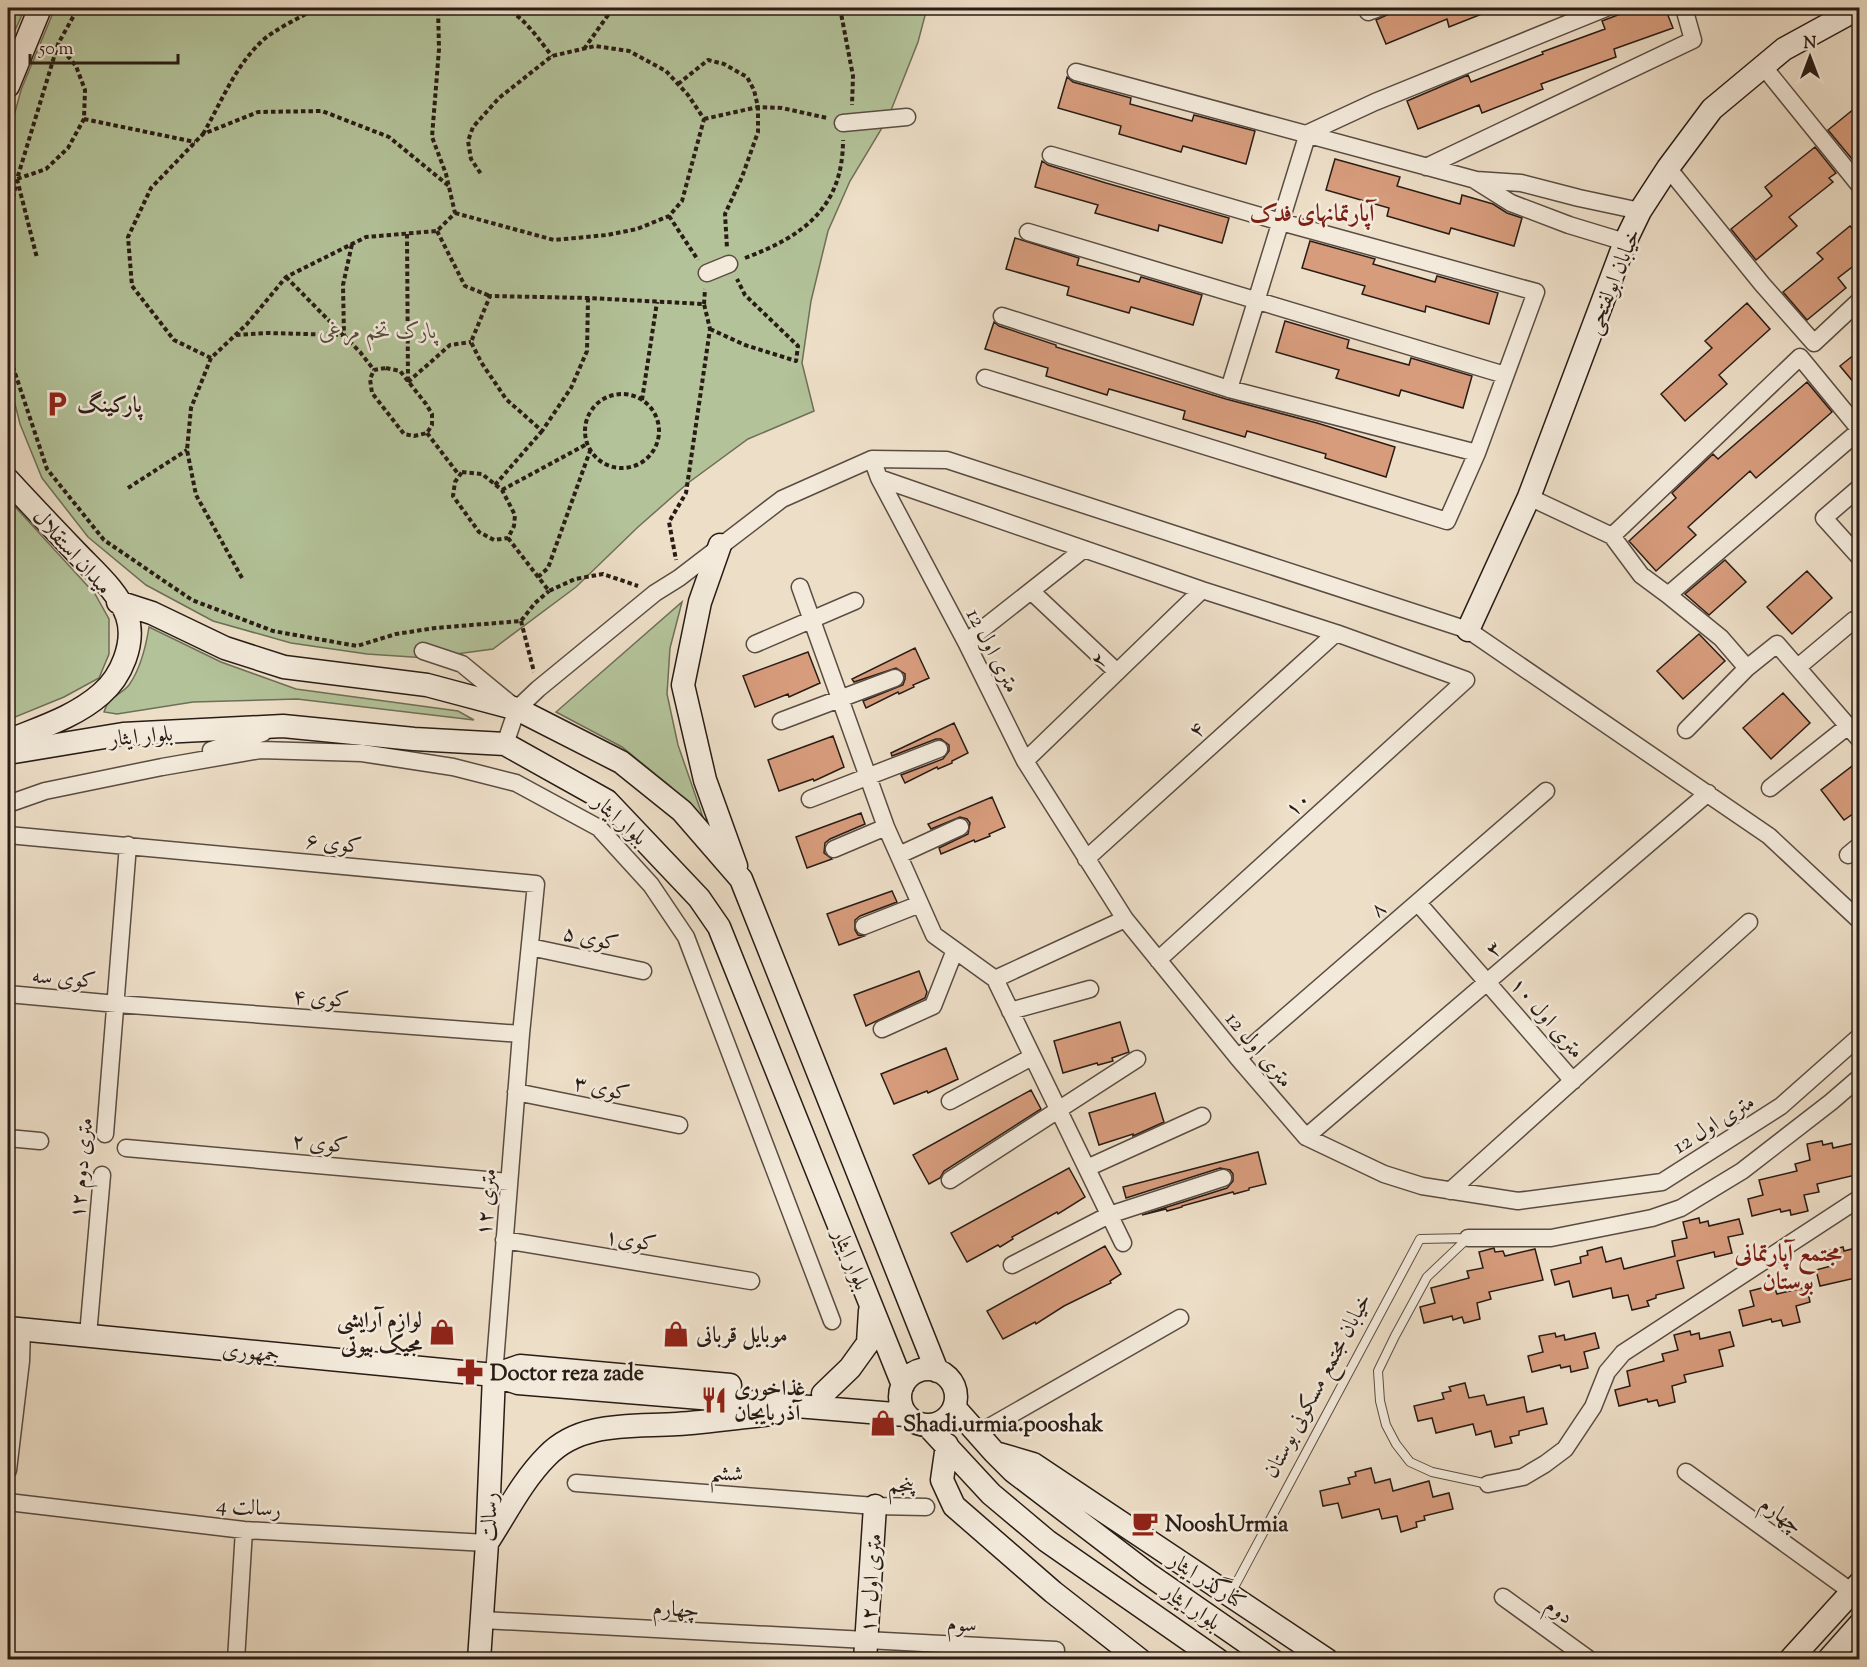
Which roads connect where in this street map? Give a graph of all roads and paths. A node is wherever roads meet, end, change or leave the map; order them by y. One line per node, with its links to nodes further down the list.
1 (40, 8): 17 (main road)
2 (78, 8): 11 (path)
3 (317, 8): 23 (path)
4 (438, 8): 32 (path)
5 (504, 8): 13 (path)
6 (613, 8): 12 (path)
7 (840, 8): 22 (path)
8 (1606, 8): 24 (street)
9 (1684, 8): 27 (street)
10 (1860, 12): 14 (main road, خیابان ابولفتحی)
11 (58, 44): 20 (path); 30 (path)
12 (584, 49): 13 (path); 16 (path)
13 (552, 56): 29 (path)
14 (1763, 66): 28 (main road, خیابان ابولفتحی); 33 (street)
15 (1076, 72): 24 (street)
16 (678, 84): 18 (path); 21 (path)
17 (8, 86)
18 (758, 107): 21 (path); 22 (path); 45 (path)
19 (907, 117): 22 (street)
20 (84, 119): 25 (path); 30 (path)
21 (704, 119): 36 (path)
22 (843, 123): 45 (path)
23 (203, 134): 25 (path); 32 (path)
24 (1308, 134): 27 (street); 38 (street)
25 (196, 142): 60 (path)
26 (1051, 155): 38 (street)
27 (1426, 167): 31 (street)
28 (1668, 168): 34 (main road, خیابان ابولفتحی); 50 (street)
29 (481, 174)
30 (17, 179): 37 (path); 44 (path)
31 (1476, 180): 34 (street); 42 (street)
32 (449, 186): 35 (path)
33 (1860, 186)
34 (1640, 211): 42 (main road, خیابان ابولفتحی)
35 (455, 213): 36 (path); 39 (path)
36 (669, 216): 46 (path)
37 (8, 220)
38 (1281, 222): 51 (street); 62 (street)
39 (437, 231): 41 (path); 48 (path)
40 (1028, 232): 51 (street)
41 (407, 234): 43 (path); 64 (path)
42 (1625, 242): 82 (main road, خیابان ابولفتحی)
43 (352, 244): 47 (path); 57 (path)
44 (37, 258)
45 (729, 264): 46 (street); 55 (path)
46 (707, 273): 53 (path)
47 (286, 276): 56 (path); 57 (path)
48 (490, 296): 49 (path); 58 (path)
49 (588, 298): 52 (path); 68 (path)
50 (1860, 300)
51 (1256, 301): 62 (street); 65 (street)
52 (657, 302): 53 (path); 66 (path)
53 (704, 304): 55 (path)
54 (1002, 316): 65 (street)
55 (710, 329): 90 (path)
56 (236, 335): 57 (path); 60 (path)
57 (344, 335): 61 (path)
58 (471, 342): 64 (path); 68 (path)
59 (8, 352): 101 (path)
60 (211, 358): 71 (path)
61 (374, 370): 64 (path); 69 (path)
62 (1505, 375): 73 (street)
63 (985, 378): 73 (street)
64 (408, 382): 69 (path)
65 (1229, 389): 73 (street)
66 (642, 400): 70 (path); 72 (path)
67 (1860, 430): 83 (street); 96 (street)
68 (542, 431): 78 (path)
69 (427, 433): 75 (path)
70 (587, 444): 72 (path); 81 (path)
71 (187, 450): 79 (path); 89 (path)
72 (590, 451): 88 (path)
73 (1477, 453)
74 (872, 459): 76 (street, 12 متری اول); 85 (street); 102 (street)
75 (459, 475): 78 (path); 84 (path)
76 (879, 478): 86 (street); 104 (street, 12 متری اول)
77 (8, 480): 98 (main road, میدان استقلال)
78 (495, 485): 81 (path)
79 (128, 488)
80 (1860, 488): 87 (street)
81 (502, 490): 84 (path)
82 (1529, 497): 83 (street); 102 (main road, خیابان ابولفتحی)
83 (1612, 536): 96 (street)
84 (508, 538): 88 (path)
85 (720, 545): 90 (street); 138 (main road)
86 (1084, 549): 92 (street); 94 (street)
87 (1860, 558)
88 (538, 577): 93 (path)
89 (242, 578)
90 (679, 578): 95 (street)
91 (800, 587): 99 (street)
92 (1202, 590): 103 (street); 109 (street, ۲)
93 (549, 591): 95 (path); 101 (path)
94 (1031, 591): 104 (street); 109 (street)
95 (655, 592): 111 (street)
96 (1668, 595): 108 (street)
97 (855, 601): 99 (street)
98 (118, 602): 113 (main road, بلوار ایثار); 119 (main road, میدان استقلال)
99 (811, 620): 105 (street); 112 (street)
100 (1854, 620): 107 (street)
101 (521, 621): 111 (path)
102 (1468, 630): 128 (street)
103 (1336, 633): 137 (street, ۴); 148 (street, ۱۰)
104 (966, 642): 123 (street, 12 متری اول)
105 (755, 644)
106 (423, 651): 113 (street)
107 (1798, 667): 108 (street); 116 (street)
108 (1747, 668): 117 (street)
109 (1117, 672): 123 (street, ۲)
110 (895, 678): 112 (street)
111 (538, 689): 113 (street)
112 (840, 699): 114 (street); 125 (street)
113 (518, 709): 120 (street); 138 (main road, بلوار ایثار)
114 (781, 721)
115 (283, 726): 120 (main road, بلوار ایثار); 122 (main road, بلوار ایثار); 124 (street)
116 (1848, 726): 118 (street); 126 (street)
117 (1686, 730)
118 (1860, 740)
119 (8, 741)
120 (505, 744): 187 (main road, بلوار ایثار)
121 (939, 749): 125 (street)
122 (8, 753)
123 (1025, 761): 137 (street, 12 متری اول)
124 (162, 767): 130 (street); 189 (street)
125 (868, 777): 129 (street); 131 (street)
126 (1770, 788)
127 (1546, 791): 140 (street, ۸)
128 (1708, 793): 143 (street); 151 (street, ۳)
129 (810, 799)
130 (8, 804)
131 (886, 827): 135 (street); 136 (street)
132 (960, 827): 136 (street)
133 (8, 835): 134 (street, کوی ۶)
134 (128, 845): 139 (street, کوی ۶); 154 (street, ۱۲ متری دوم)
135 (834, 849)
136 (899, 855): 141 (street)
137 (1086, 859): 142 (street, 12 متری اول)
138 (741, 879): 192 (main road, بلوار ایثار)
139 (536, 884): 146 (street, ۱۲ متری)
140 (1418, 903): 151 (street, ۱۰ متری اول); 160 (street, ۸)
141 (920, 904): 145 (street); 147 (street)
142 (1125, 919): 148 (street, 12 متری اول); 150 (street)
143 (1860, 921)
144 (1749, 922): 163 (street)
145 (864, 926)
146 (530, 947): 149 (street, کوی ۵); 157 (street, ۱۲ متری)
147 (955, 950): 150 (street); 156 (street)
148 (1158, 960): 160 (street, 12 متری اول)
149 (643, 971)
150 (995, 979): 155 (street)
151 (1488, 982): 163 (street, ۱۰ متری اول); 170 (street, ۳)
152 (1090, 989): 155 (street)
153 (8, 994): 154 (street, کوی سه)
154 (117, 1004): 157 (street, کوی ۴); 169 (street, ۱۲ متری دوم)
155 (1010, 1011): 159 (street)
156 (882, 1029)
157 (521, 1034): 164 (street, ۱۲ متری)
158 (1860, 1036): 179 (street, 12 متری اول)
159 (1032, 1057): 165 (street); 166 (street)
160 (1238, 1058): 170 (street, 12 متری اول)
161 (1137, 1059): 166 (street)
162 (1860, 1077): 182 (street, خیابان مجتمع مسکونی بوستان)
163 (1573, 1081): 179 (street)
164 (516, 1092): 168 (street, کوی ۳); 178 (street, ۱۲ متری)
165 (950, 1101)
166 (1058, 1110): 174 (street); 177 (street)
167 (1202, 1116): 174 (street)
168 (679, 1125)
169 (105, 1134)
170 (1306, 1137): 179 (street, 12 متری اول)
171 (8, 1138): 172 (street)
172 (40, 1141)
173 (126, 1148): 178 (street, کوی ۲)
174 (1086, 1168): 181 (street)
175 (102, 1175): 191 (street, ۱۲ متری دوم)
176 (1223, 1178): 181 (street)
177 (950, 1180)
178 (509, 1182): 183 (street, ۱۲ متری)
179 (1450, 1191)
180 (1860, 1198): 204 (street, خیابان مجتمع مسکونی بوستان)
181 (1109, 1215): 184 (street); 185 (street)
182 (1468, 1238): 204 (lane, خیابان مجتمع مسکونی بوستان); 211 (lane, خیابان مجتمع مسکونی بوستان)
183 (504, 1240): 186 (street, کوی۱); 193 (street, ۱۲ متری)
184 (1123, 1243)
185 (1012, 1265)
186 (751, 1281)
187 (870, 1303): 194 (main road, بلوار ایثار); 195 (main road)
188 (1179, 1318): 198 (street)
189 (831, 1321)
190 (15, 1329): 191 (main road, جمهوری); 201 (street)
191 (88, 1335): 193 (main road, جمهوری)
192 (937, 1371): 194 (main road); 196 (main road)
193 (494, 1375): 195 (main road, جمهوری); 209 (main road, رسالت)
194 (903, 1400): 195 (main road, جمهوری); 197 (main road)
195 (826, 1401): 209 (main road)
196 (954, 1407): 197 (main road); 198 (main road, بلوار ایثار)
197 (927, 1425): 199 (main road, بلوار ایثار)
198 (977, 1434): 200 (main road, بلوار ایثار)
199 (947, 1445): 219 (main road); 220 (main road, بلوار ایثار)
200 (993, 1452): 211 (main road, کنارگذر ایثار); 221 (main road, بلوار ایثار)
201 (8, 1470)
202 (1686, 1472): 210 (street, چهارم)
203 (576, 1483): 206 (street, ششم)
204 (1488, 1484)
205 (8, 1502): 208 (street, رسالت 4)
206 (875, 1506): 207 (street, پنجم); 215 (main road, ۱۲ متری اول)
207 (926, 1507)
208 (244, 1530): 209 (street, رسالت 4); 217 (street)
209 (487, 1543): 213 (main road, رسالت)
210 (1856, 1588): 224 (main road)
211 (1230, 1594): 222 (main road, کنارگذر ایثار)
212 (1503, 1597): 223 (street, دوم)
213 (483, 1620): 215 (street, چهارم); 218 (main road, رسالت)
214 (1860, 1624): 225 (main road)
215 (865, 1650): 216 (street, سوم)
216 (1056, 1650)
217 (236, 1659)
218 (479, 1659)
219 (1140, 1659)
220 (1218, 1659)
221 (1272, 1659)
222 (1327, 1659)
223 (1590, 1659)
224 (1790, 1659)
225 (1828, 1659)

